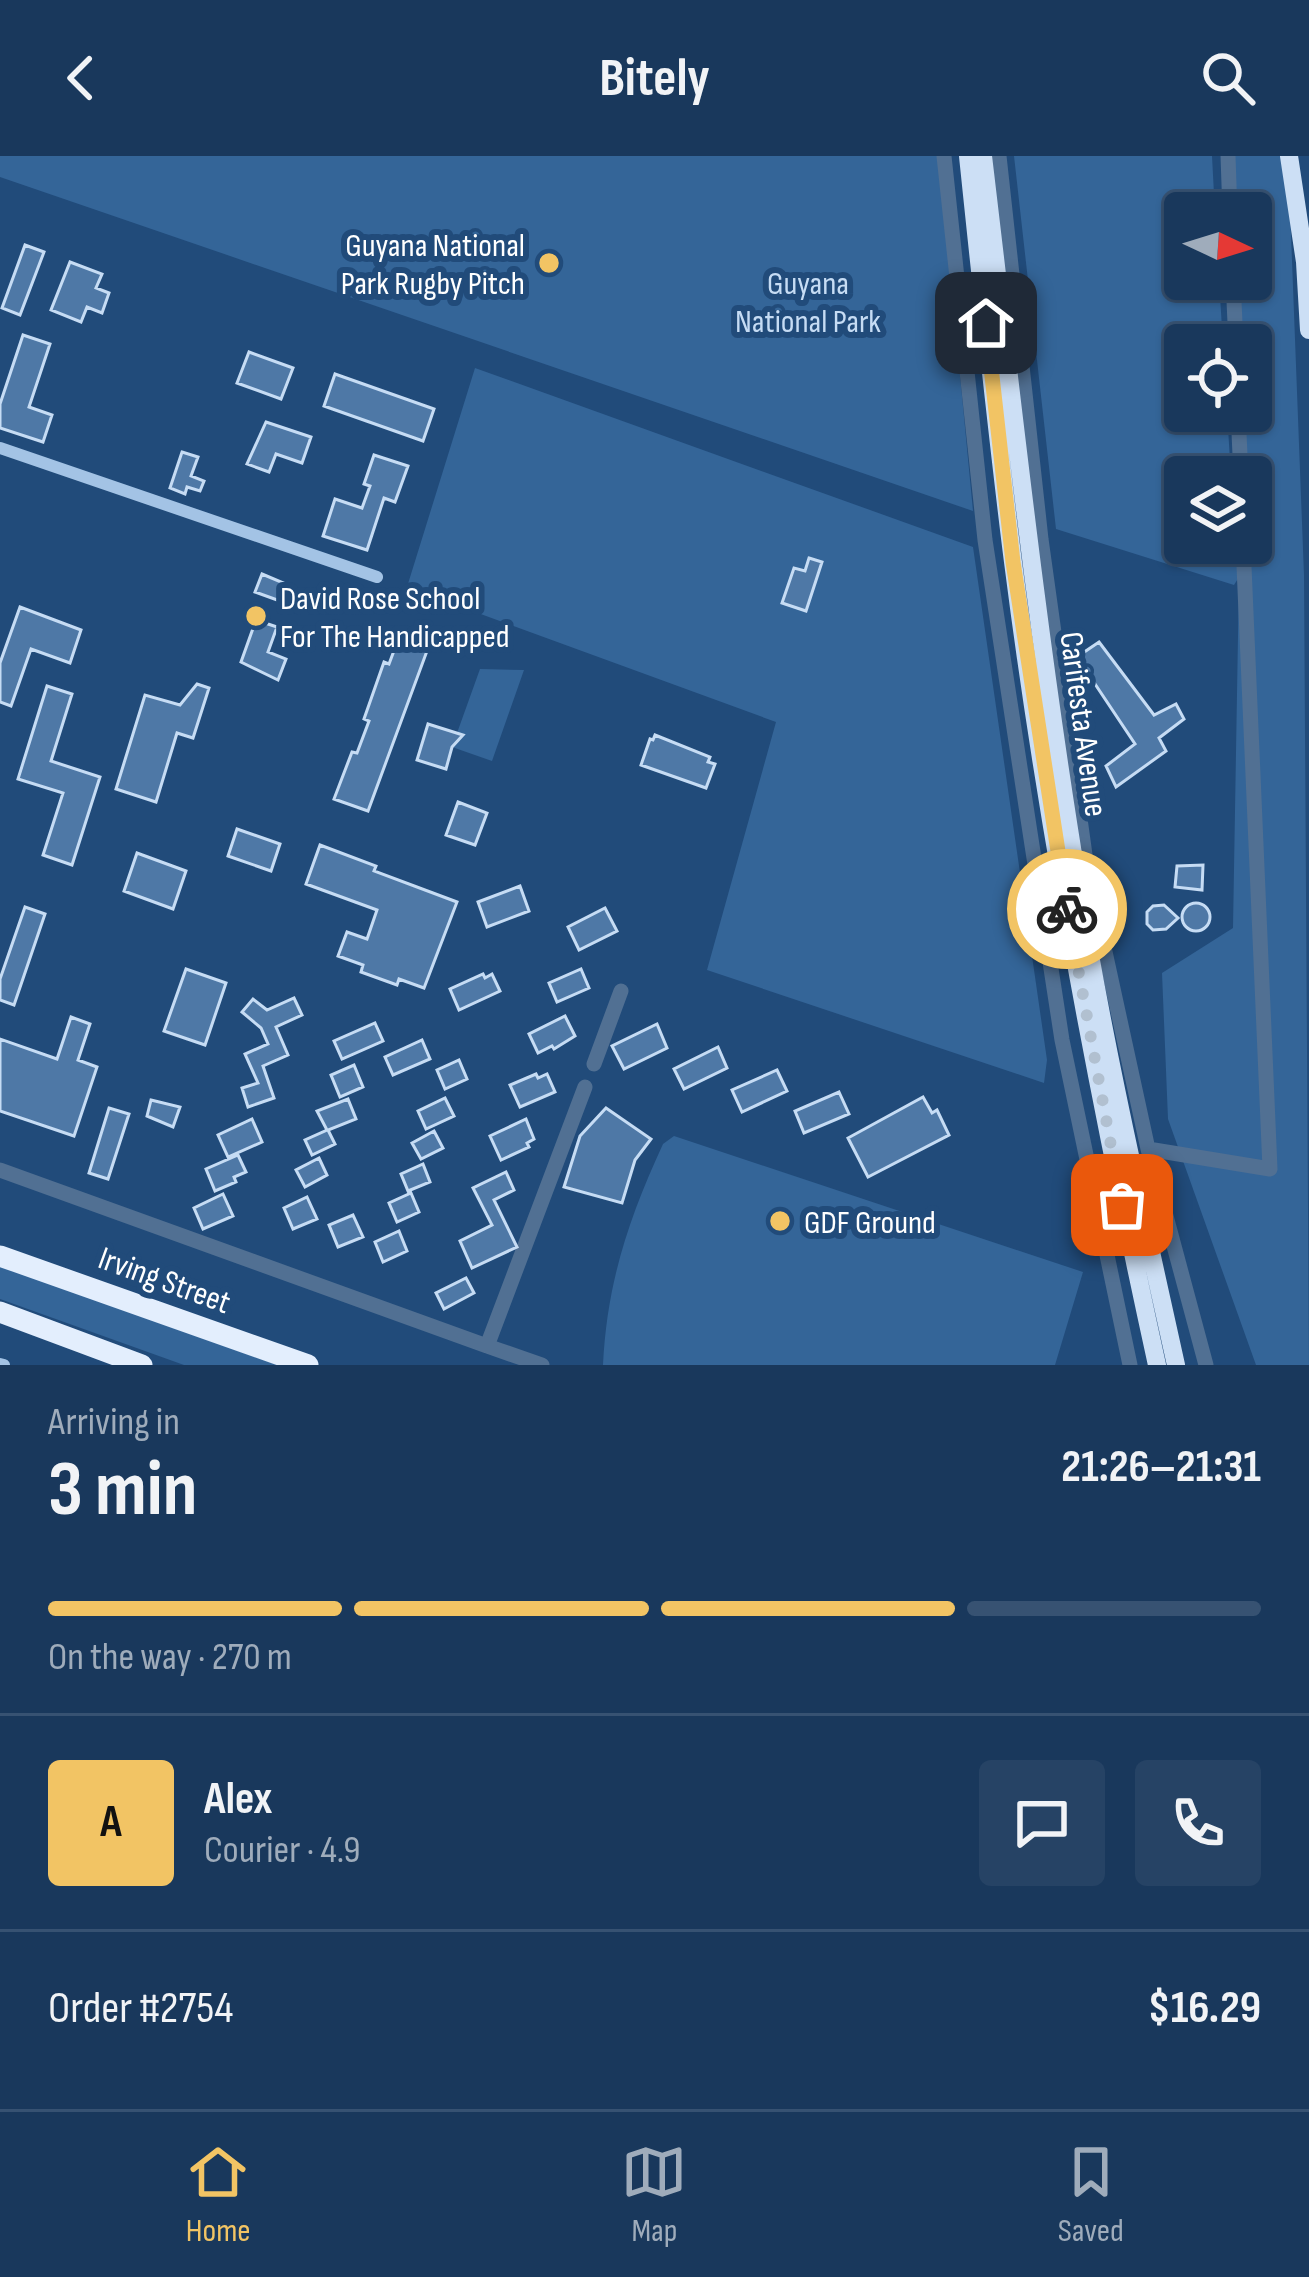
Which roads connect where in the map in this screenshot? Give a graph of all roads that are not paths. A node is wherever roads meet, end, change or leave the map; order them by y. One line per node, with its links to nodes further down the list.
1 (968, 156): 11 (main road, Carifesta Avenue)
2 (983, 156): 12 (main road, Carifesta Avenue)
3 (1289, 156): 4 (main road)
4 (1309, 329)
5 (0, 448): 6 (street)
6 (377, 577)
7 (0, 1256): 10 (main road, Irving Street)
8 (0, 1312): 9 (main road)
9 (129, 1363)
10 (308, 1365)
11 (1157, 1365)
12 (1176, 1365)

